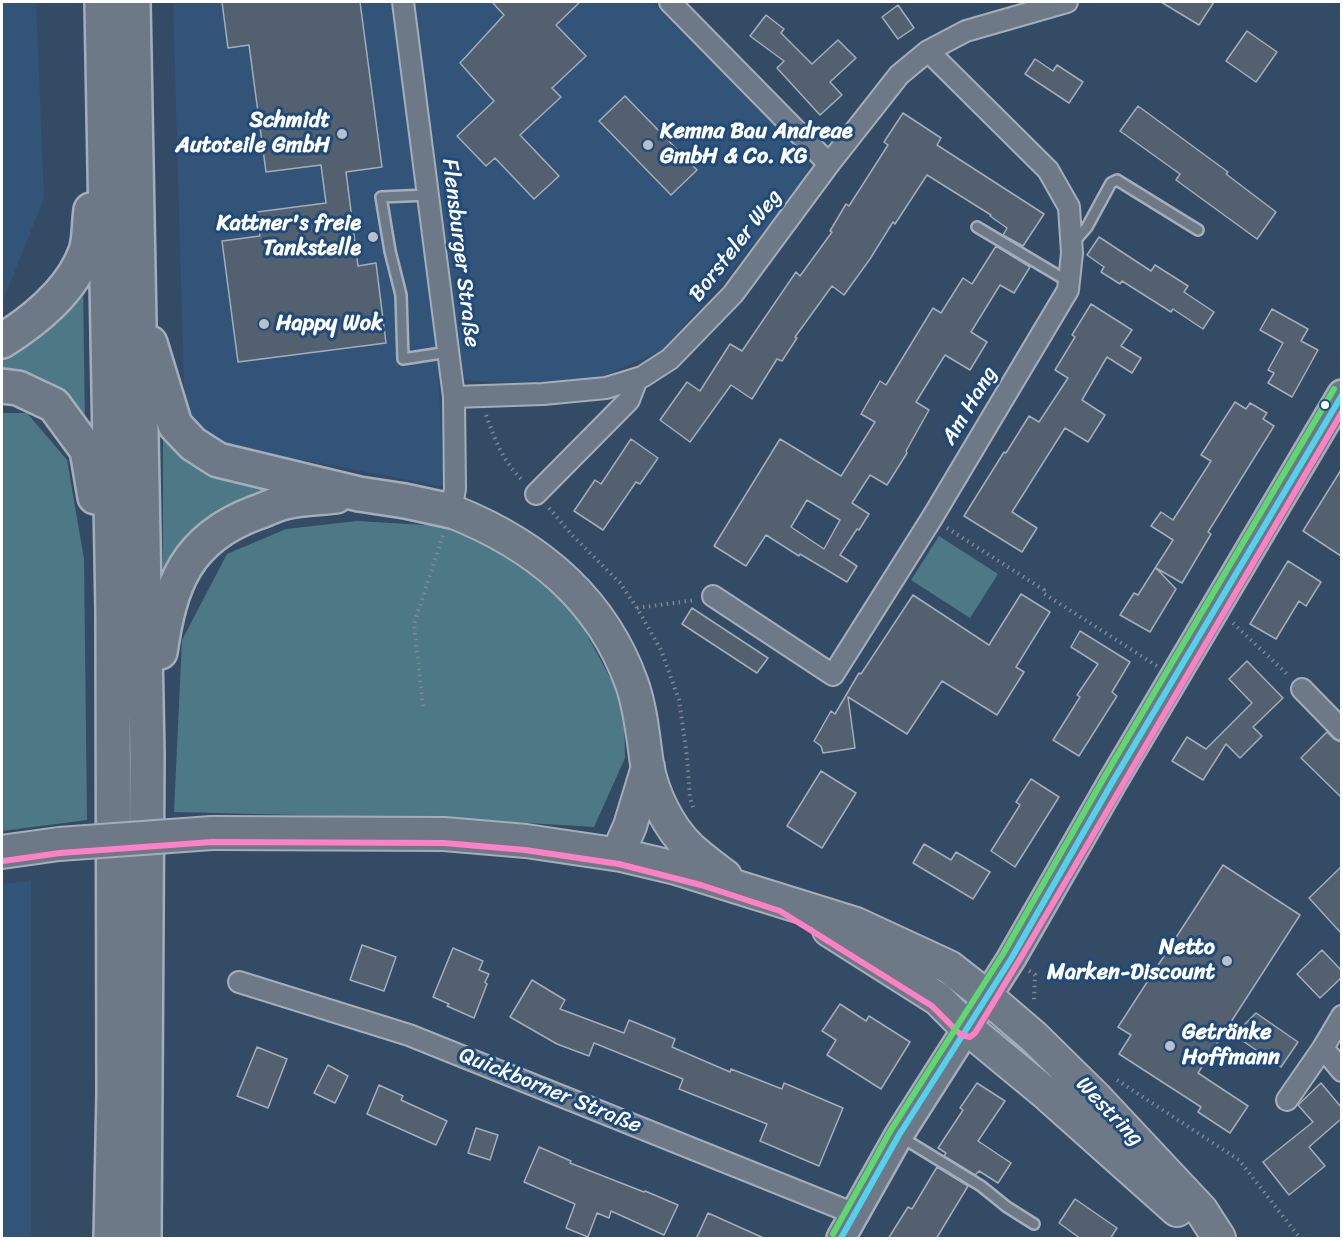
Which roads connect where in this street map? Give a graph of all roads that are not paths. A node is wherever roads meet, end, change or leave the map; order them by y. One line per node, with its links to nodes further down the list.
1 (102, 2): 7 (highway)
2 (133, 2): 14 (highway)
3 (403, 2): 9 (street, Flensburger Straße)
4 (670, 2): 8 (street)
5 (1067, 2): 6 (street, Borsteler Weg)
6 (928, 51): 8 (street, Borsteler Weg); 12 (street, Am Hang)
7 (105, 83): 15 (highway); 25 (highway)
8 (829, 164): 17 (street, Borsteler Weg)
9 (428, 195): 16 (street, Flensburger Straße); 16 (lane)
10 (977, 227): 13 (lane)
11 (1198, 230): 12 (lane)
12 (1072, 244): 13 (street, Am Hang)
13 (1069, 282): 24 (street, Am Hang)
14 (139, 316): 21 (highway); 28 (highway)
15 (2, 341)
16 (448, 352): 20 (street, Flensburger Straße)
17 (637, 379): 20 (street, Borsteler Weg); 22 (street)
18 (2, 386): 25 (highway)
19 (1341, 394): 37 (main road)
20 (454, 397): 23 (street, Flensburger Straße)
21 (359, 494): 23 (highway); 28 (highway)
22 (536, 494)
23 (451, 511): 29 (main road)
24 (713, 596)
25 (113, 610): 46 (highway)
26 (1302, 689): 27 (street)
27 (1341, 730)
28 (147, 755): 47 (highway)
29 (648, 767): 30 (main road); 32 (main road)
30 (660, 805): 33 (main road); 34 (main road)
31 (2, 852): 32 (main road, bridge)
32 (621, 855): 33 (main road)
33 (652, 863): 34 (main road)
34 (738, 886): 35 (main road)
35 (784, 903): 37 (main road); 39 (main road)
36 (239, 982): 44 (street, Quickborner Straße)
37 (986, 996): 39 (main road); 50 (main road, Westring)
38 (1341, 1016): 40 (street)
39 (967, 1028): 43 (main road); 49 (main road, Westring)
40 (1323, 1048): 41 (street); 42 (street)
41 (1341, 1071)
42 (1287, 1100)
43 (899, 1135): 44 (main road); 45 (lane)
44 (855, 1214): 48 (main road)
45 (1034, 1224)
46 (111, 1239)
47 (144, 1239)
48 (842, 1239)
49 (1208, 1239)
50 (1220, 1239)

